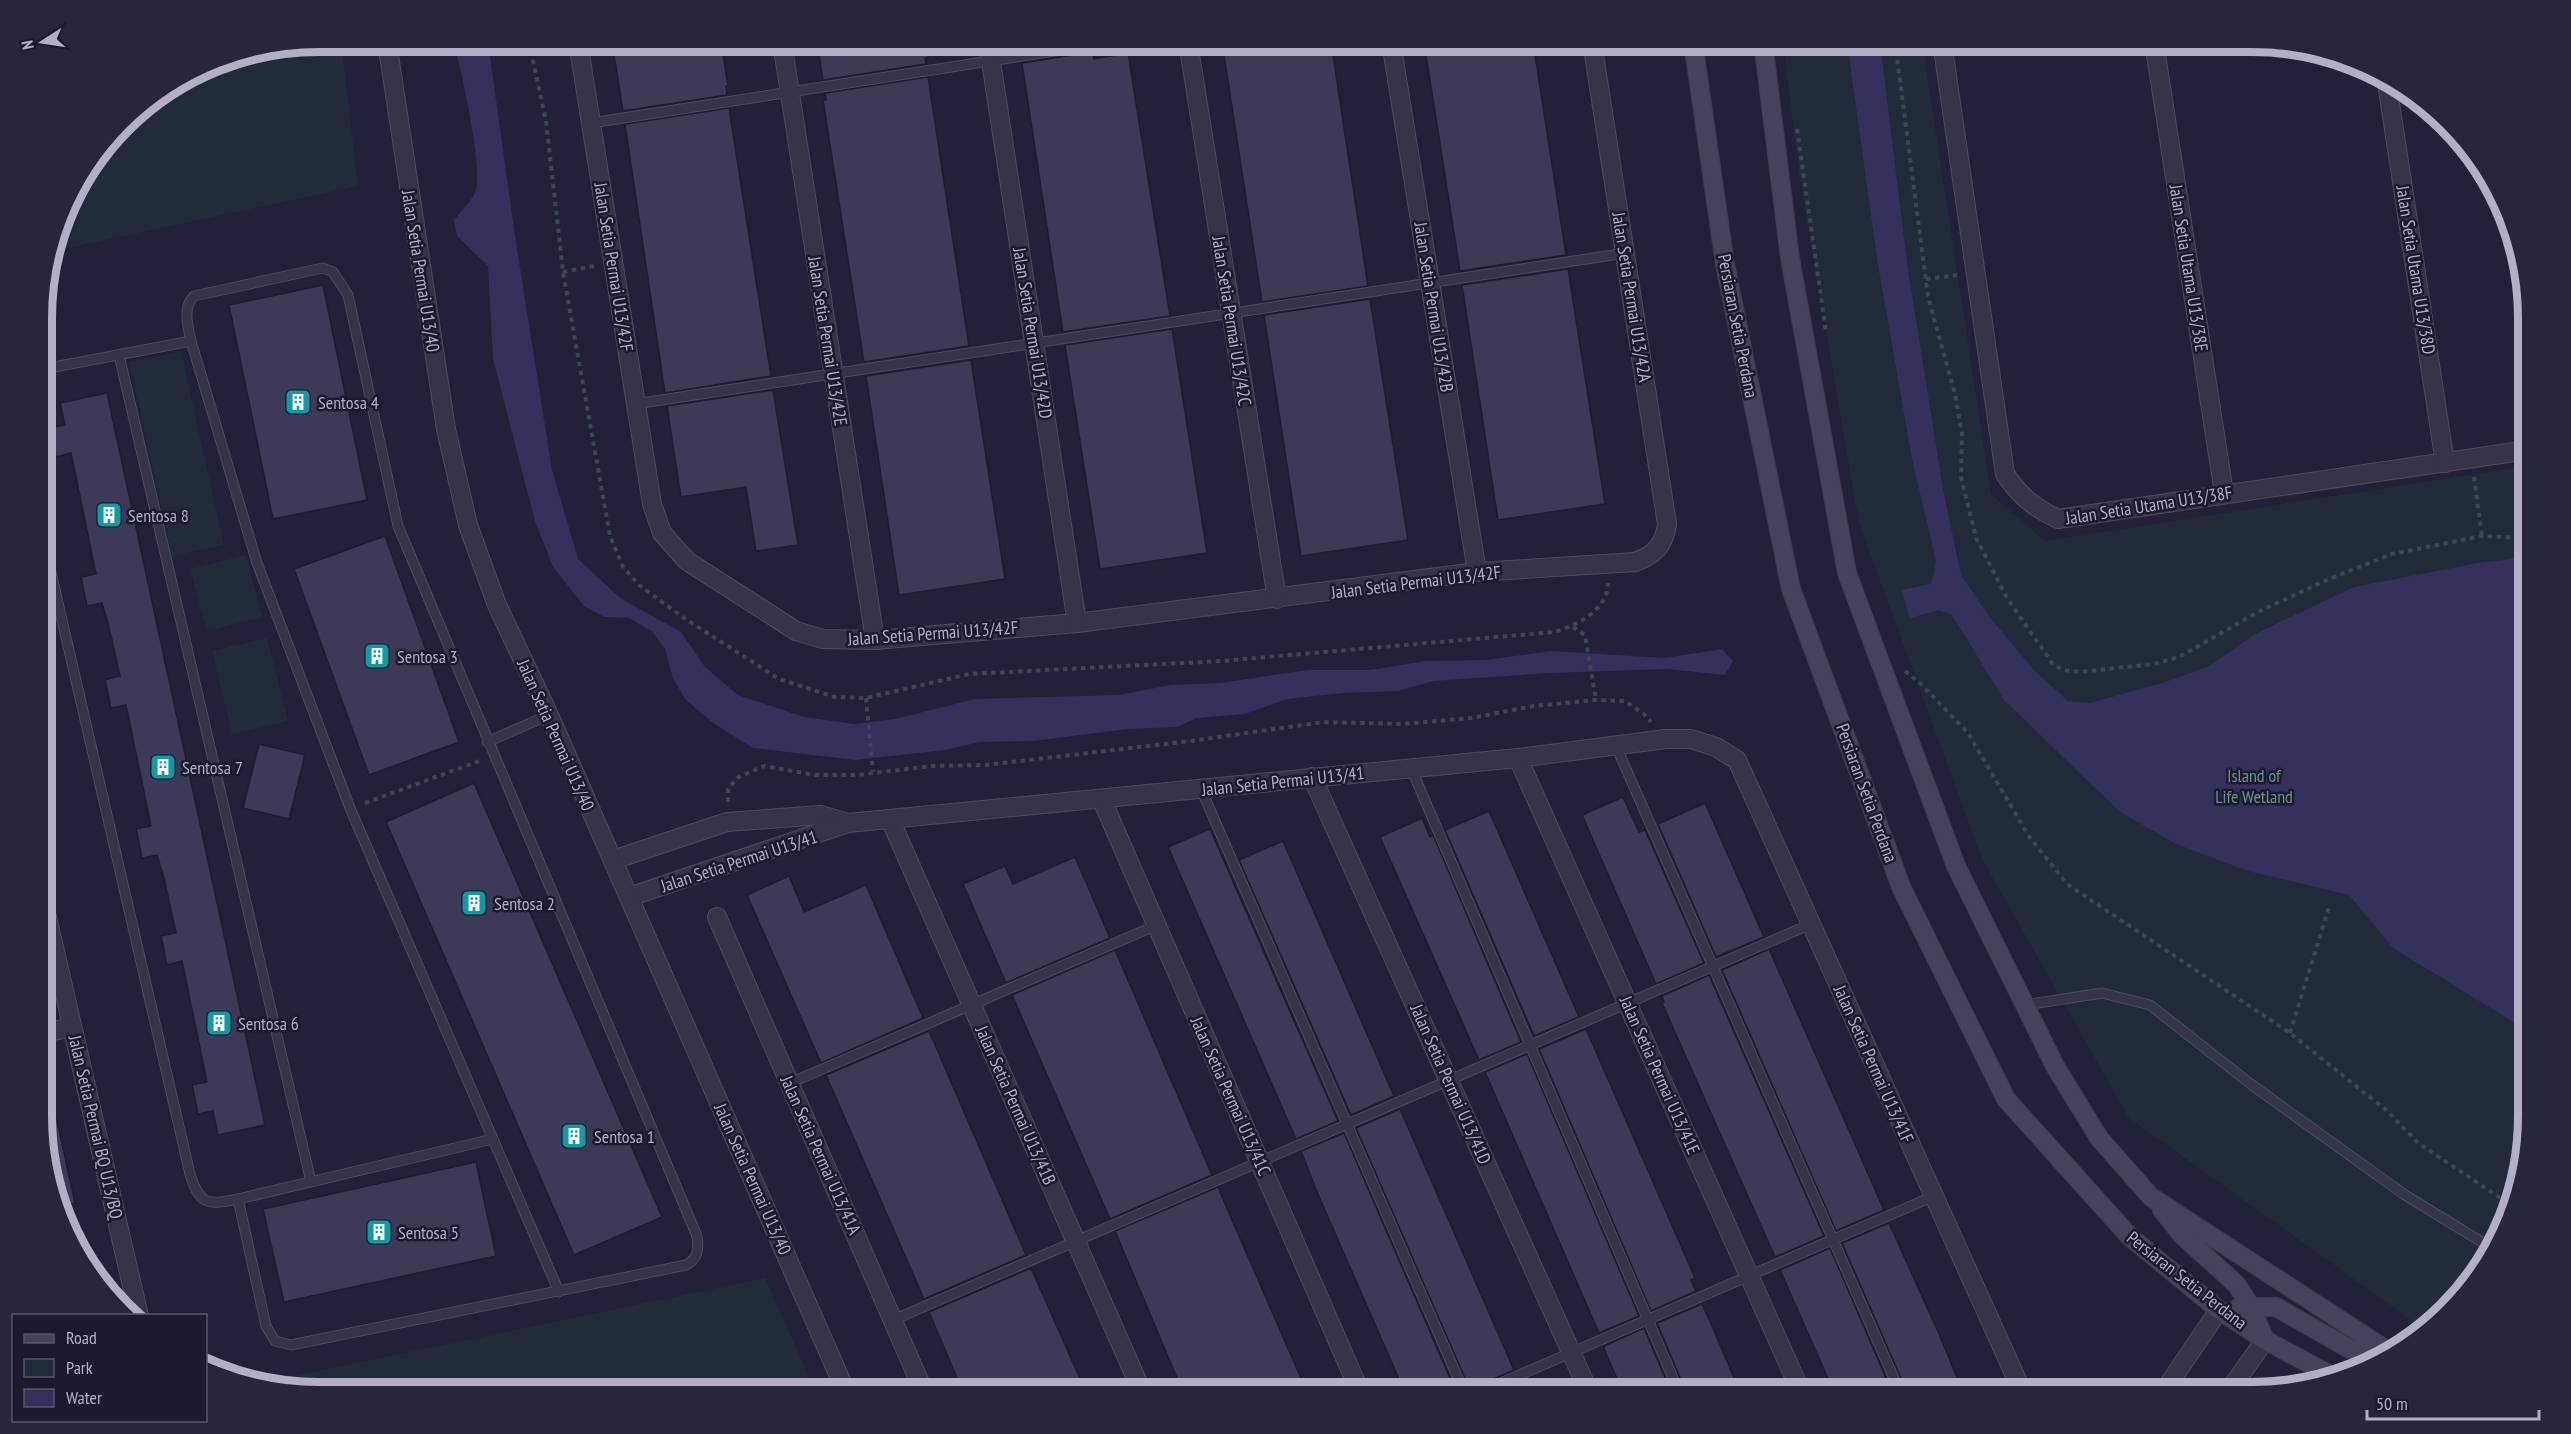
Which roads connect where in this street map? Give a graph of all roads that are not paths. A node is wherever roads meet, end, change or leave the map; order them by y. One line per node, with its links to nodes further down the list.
1 (389, 52): 35 (street, Jalan Setia Permai U13/40)
2 (580, 52): 16 (street, Jalan Setia Permai U13/42F)
3 (784, 52): 15 (street, Jalan Setia Permai U13/42E)
4 (990, 52): 13 (street, Jalan Setia Permai U13/42D)
5 (1045, 52): 13 (lane)
6 (1190, 52): 19 (street, Jalan Setia Permai U13/42C)
7 (1392, 52): 18 (street, Jalan Setia Permai U13/42B)
8 (1594, 52): 17 (street, Jalan Setia Permai U13/42A)
9 (1694, 52): 74 (main road, Persiaran Setia Perdana)
10 (1764, 52): 54 (main road)
11 (1943, 52): 28 (street, Jalan Setia Utama U13/38F)
12 (2156, 52): 28 (street, Jalan Setia Utama U13/38E)
13 (991, 60): 15 (lane); 21 (street, Jalan Setia Permai U13/42D)
14 (2388, 89): 27 (street, Jalan Setia Utama U13/38D)
15 (790, 91): 16 (lane); 24 (street, Jalan Setia Permai U13/42E)
16 (591, 123): 25 (street, Jalan Setia Permai U13/42F)
17 (1626, 254): 18 (lane); 29 (street, Jalan Setia Permai U13/42A)
18 (1430, 283): 19 (lane); 30 (street, Jalan Setia Permai U13/42B)
19 (1231, 314): 21 (lane); 32 (street, Jalan Setia Permai U13/42C)
20 (191, 341): 22 (lane); 36 (lane); 62 (lane)
21 (1034, 344): 24 (lane); 33 (street, Jalan Setia Permai U13/42D)
22 (118, 355): 23 (lane); 64 (lane)
23 (52, 367)
24 (833, 374): 25 (lane); 34 (street, Jalan Setia Permai U13/42E)
25 (635, 404): 34 (street, Jalan Setia Permai U13/42F)
26 (2518, 452): 27 (street, Jalan Setia Utama U13/38F)
27 (2445, 463): 28 (street, Jalan Setia Utama U13/38F)
28 (2224, 493)
29 (1658, 550): 30 (street, Jalan Setia Permai U13/42F)
30 (1477, 572): 32 (street, Jalan Setia Permai U13/42F)
31 (52, 577): 67 (lane)
32 (1276, 599): 33 (street, Jalan Setia Permai U13/42F)
33 (1077, 623): 34 (street, Jalan Setia Permai U13/42F)
34 (875, 640)
35 (549, 715): 36 (lane); 46 (street, Jalan Setia Permai U13/40)
36 (487, 742): 72 (lane)
37 (1616, 746): 38 (street, Jalan Setia Permai U13/41); 39 (street, Jalan Setia Permai U13/41); 52 (lane)
38 (1716, 747): 49 (street, Jalan Setia Permai U13/41F)
39 (1518, 758): 40 (street, Jalan Setia Permai U13/41); 53 (street, Jalan Setia Permai U13/41E)
40 (1411, 768): 41 (street, Jalan Setia Permai U13/41); 58 (lane)
41 (1312, 777): 42 (street, Jalan Setia Permai U13/41); 59 (street, Jalan Setia Permai U13/41D)
42 (1202, 789): 43 (street, Jalan Setia Permai U13/41); 61 (lane)
43 (1102, 800): 44 (street, Jalan Setia Permai U13/41); 50 (street, Jalan Setia Permai U13/41C)
44 (890, 819): 45 (street, Jalan Setia Permai U13/41); 55 (street, Jalan Setia Permai U13/41B)
45 (848, 823): 46 (street, Jalan Setia Permai U13/41); 47 (street, Jalan Setia Permai U13/41)
46 (613, 860): 47 (street, Jalan Setia Permai U13/40)
47 (629, 897): 83 (street, Jalan Setia Permai U13/40)
48 (717, 917): 60 (street, Jalan Setia Permai U13/41A)
49 (1811, 924): 52 (lane); 65 (street, Jalan Setia Permai U13/41F)
50 (1157, 925): 55 (lane); 63 (street, Jalan Setia Permai U13/41C)
51 (52, 939): 56 (street, Jalan Setia Permai BQ U13/BQ)
52 (1713, 966): 53 (lane); 68 (lane)
53 (1628, 1003): 58 (lane); 71 (street, Jalan Setia Permai U13/41E)
54 (2025, 1005): 66 (main road); 70 (lane)
55 (972, 1006): 60 (lane); 69 (street, Jalan Setia Permai U13/41B)
56 (72, 1027): 57 (street); 75 (street, Jalan Setia Permai BQ U13/BQ)
57 (52, 1031)
58 (1530, 1045): 59 (lane); 77 (lane)
59 (1449, 1080): 61 (lane); 80 (street, Jalan Setia Permai U13/41D)
60 (789, 1083): 76 (street, Jalan Setia Permai U13/41A)
61 (1347, 1124): 63 (lane); 87 (lane)
62 (493, 1139): 64 (lane); 72 (lane)
63 (1260, 1162): 69 (lane); 86 (street, Jalan Setia Permai U13/41C)
64 (311, 1182): 67 (lane)
65 (1934, 1196): 68 (lane); 93 (street, Jalan Setia Permai U13/41F)
66 (2151, 1197): 73 (main road); 79 (main road)
67 (238, 1199): 72 (lane)
68 (1833, 1240): 71 (lane); 92 (lane)
69 (1076, 1241): 76 (lane); 85 (street, Jalan Setia Permai U13/41B)
70 (2485, 1244)
71 (1750, 1276): 77 (lane); 91 (street, Jalan Setia Permai U13/41E)
72 (559, 1292)
73 (2250, 1305): 74 (main road); 78 (main road); 81 (main road)
74 (2219, 1310): 78 (main road, Persiaran Setia Perdana); 94 (street)
75 (138, 1311)
76 (893, 1320): 84 (street, Jalan Setia Permai U13/41A)
77 (1648, 1320): 80 (lane); 90 (lane)
78 (2265, 1340): 82 (main road, Persiaran Setia Perdana); 95 (street)
79 (2383, 1348)
80 (1572, 1353): 88 (lane); 89 (street, Jalan Setia Permai U13/41D)
81 (2368, 1355)
82 (2323, 1371)
83 (842, 1382)
84 (920, 1382)
85 (1138, 1382)
86 (1356, 1382)
87 (1460, 1382)
88 (1504, 1382)
89 (1585, 1382)
90 (1675, 1382)
91 (1798, 1382)
92 (1896, 1382)
93 (2018, 1382)
94 (2170, 1382)
95 (2235, 1382)

